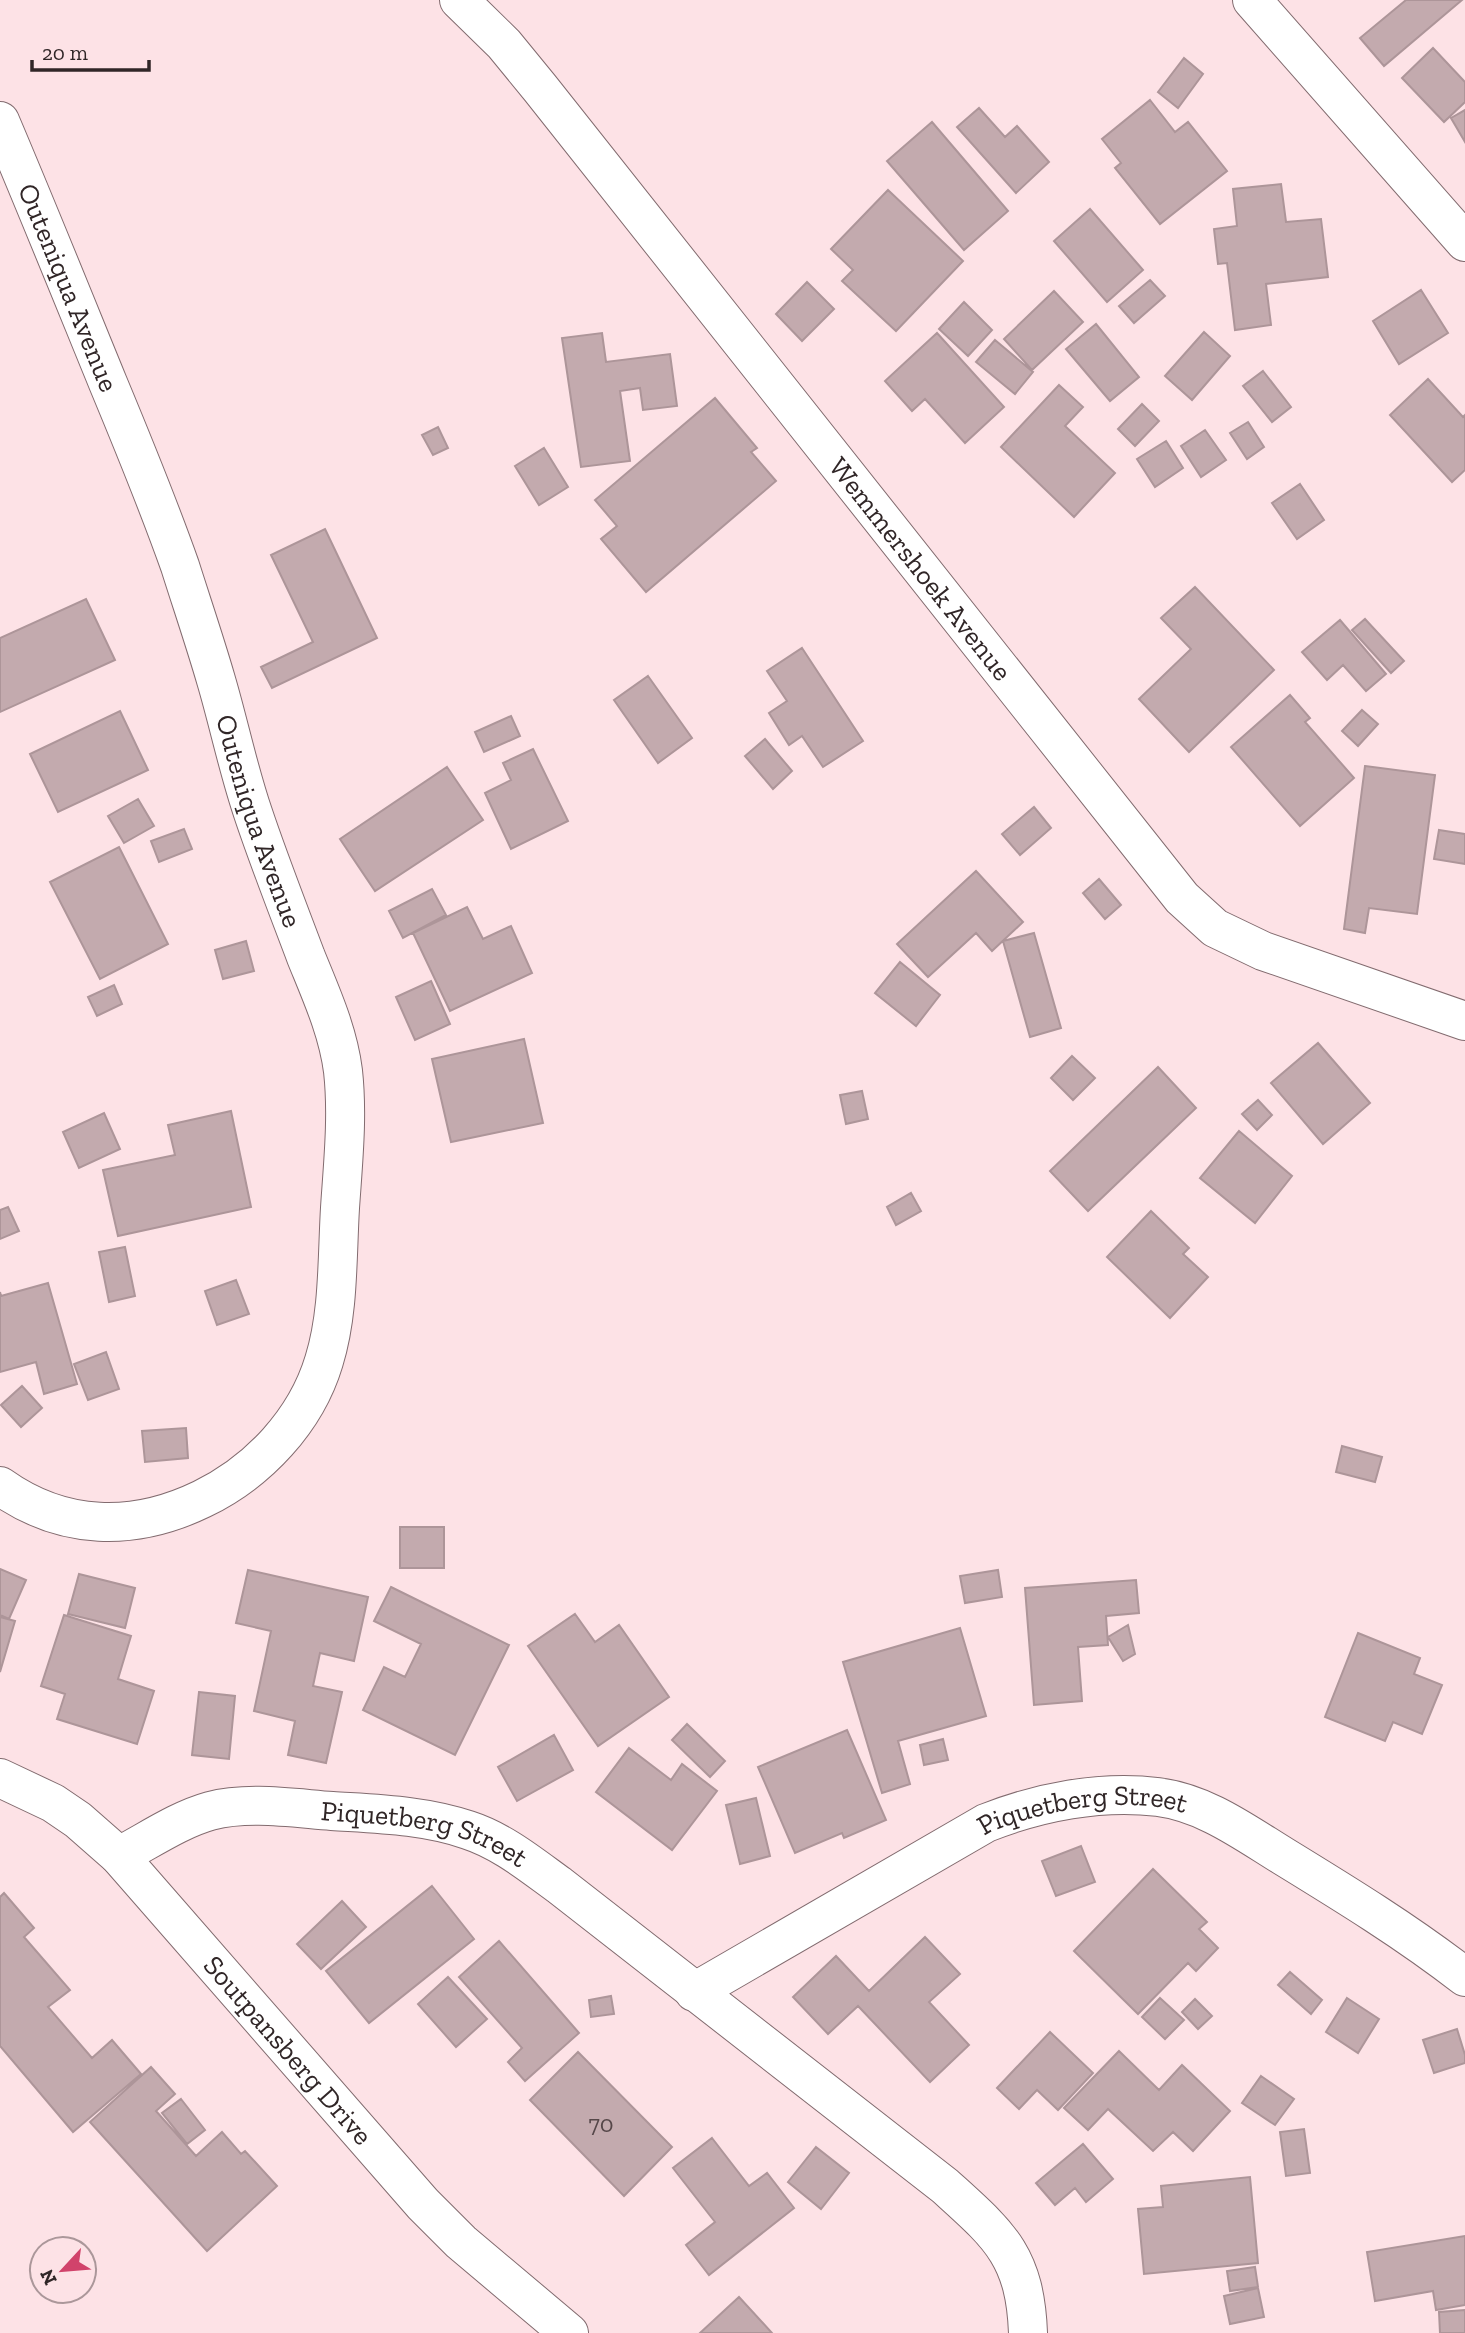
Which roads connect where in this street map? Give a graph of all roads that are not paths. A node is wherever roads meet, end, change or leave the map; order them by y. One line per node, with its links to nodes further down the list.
1 (459, 0): 5 (street, Wemmershoek Avenue)
2 (1252, 0): 4 (street)
3 (0, 121): 6 (street, Outeniqua Avenue)
4 (1465, 242)
5 (1465, 1021)
6 (0, 1486)
7 (0, 1778): 8 (street, Soutpansberg Drive)
8 (119, 1856): 10 (street, Piquetberg Street); 11 (street, Soutpansberg Drive)
9 (1465, 1977): 10 (street, Piquetberg Street)
10 (694, 1992): 12 (street, Piquetberg Street)
11 (569, 2333)
12 (1028, 2333)

